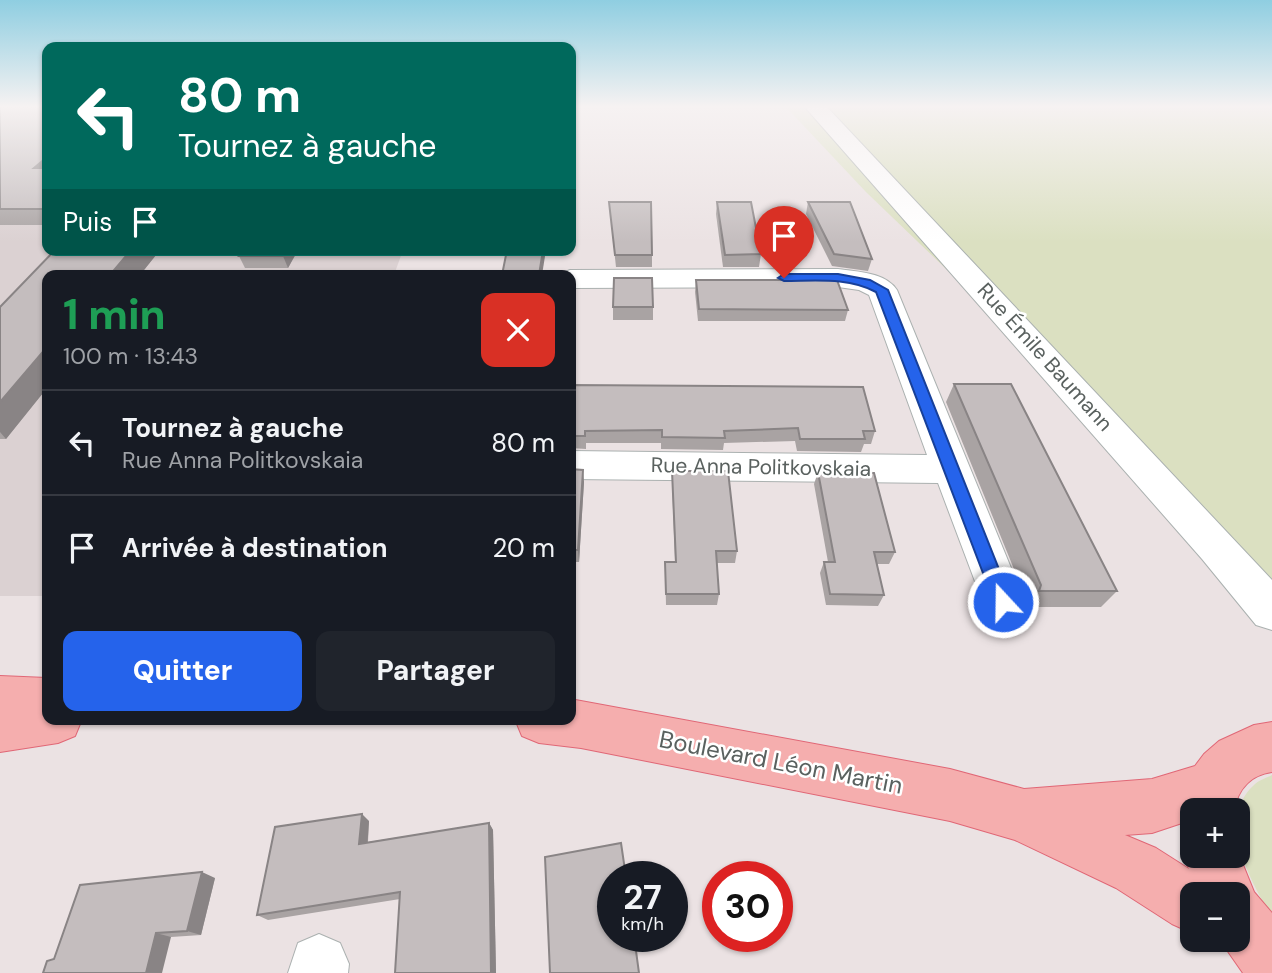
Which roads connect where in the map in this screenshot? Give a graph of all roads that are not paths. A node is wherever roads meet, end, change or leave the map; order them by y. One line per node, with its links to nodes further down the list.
1 (855, 151): 6 (street, Rue Émile Baumann)
2 (576, 279): 4 (street)
3 (576, 464): 4 (street, Rue Anna Politkovskaia)
4 (951, 469): 5 (street)
5 (1003, 602)
6 (1272, 611)
7 (0, 699): 8 (main road)
8 (42, 701)
9 (42, 721): 11 (main road)
10 (576, 723): 15 (main road, Boulevard Léon Martin)
11 (0, 728)
12 (1272, 747): 13 (main road)
13 (1210, 798)
14 (1180, 802): 15 (main road, Boulevard Léon Martin)
15 (1021, 816): 16 (main road, Boulevard Léon Martin)
16 (1180, 896)

